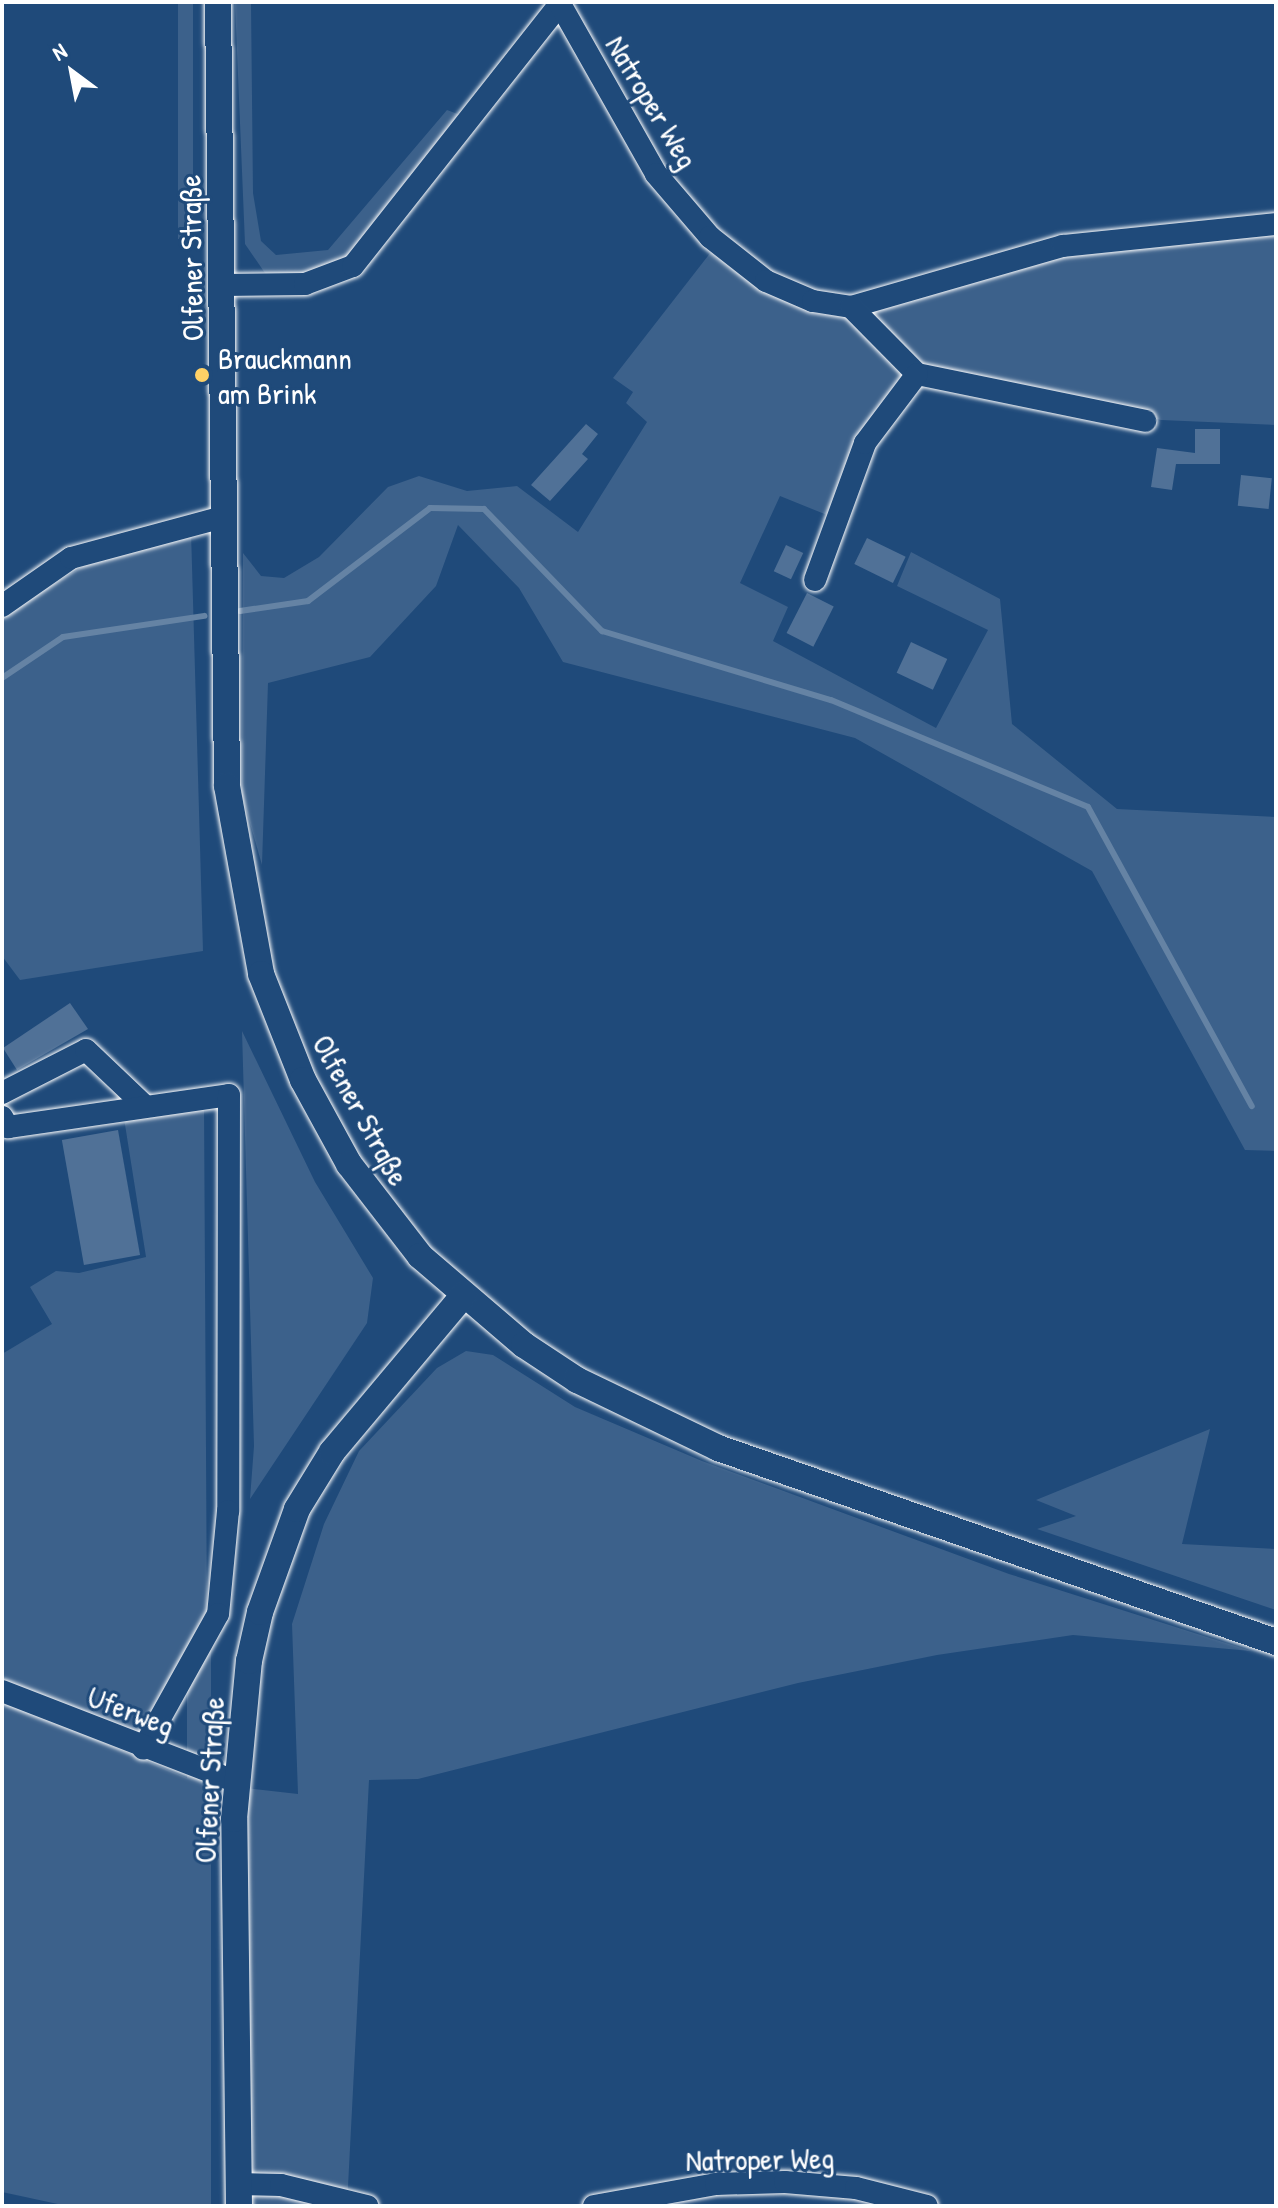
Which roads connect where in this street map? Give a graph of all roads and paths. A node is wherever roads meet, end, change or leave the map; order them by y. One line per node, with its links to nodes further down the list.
1 (218, 2): 4 (main road, Olfener Straße)
2 (560, 3): 4 (street, Natroper Weg); 5 (street, Natroper Weg)
3 (1276, 224): 5 (street, Natroper Weg)
4 (224, 285): 8 (main road, Olfener Straße)
5 (851, 307): 6 (street)
6 (917, 374): 7 (street); 9 (street)
7 (1145, 421)
8 (223, 517): 10 (street); 14 (main road, Olfener Straße)
9 (815, 580)
10 (2, 606)
11 (2, 1093): 12 (street)
12 (143, 1104): 13 (street); 17 (street)
13 (2, 1117)
14 (463, 1296): 15 (main road); 18 (main road, Olfener Straße)
15 (1276, 1642)
16 (2, 1691): 17 (street, Uferweg)
17 (143, 1749): 18 (street, Uferweg)
18 (239, 1783): 19 (main road, Olfener Straße)
19 (239, 2195): 20 (street)
20 (367, 2206)
21 (594, 2206): 22 (street, Natroper Weg)
22 (927, 2206)

